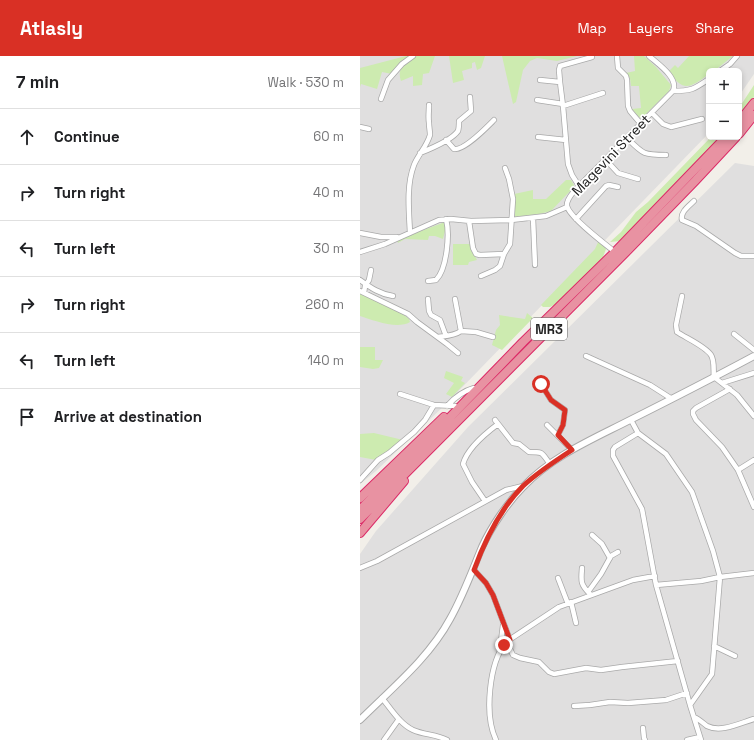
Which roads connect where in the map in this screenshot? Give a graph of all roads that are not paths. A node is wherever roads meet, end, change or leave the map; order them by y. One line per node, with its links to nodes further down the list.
1 (413, 56): 13 (street)
2 (617, 56): 23 (street)
3 (649, 56): 10 (street)
4 (737, 56): 6 (street)
5 (592, 57): 9 (street)
6 (724, 68)
7 (540, 80): 9 (street)
8 (706, 81): 10 (street)
9 (560, 82): 17 (street)
10 (673, 91): 18 (street, Magevini Street)
11 (603, 93): 17 (street)
12 (470, 97): 29 (street)
13 (381, 98)
14 (537, 100): 17 (street)
15 (754, 103): 20 (highway)
16 (429, 105): 33 (street)
17 (563, 105): 30 (street)
18 (652, 113): 21 (street); 23 (street, Magevini Street)
19 (754, 115): 26 (highway)
20 (742, 118)
21 (702, 119)
22 (494, 120): 29 (street)
23 (641, 124): 28 (street, Magevini Street)
24 (360, 127): 25 (street)
25 (369, 129)
26 (742, 130)
27 (538, 137): 30 (street)
28 (627, 138): 34 (street); 35 (street, Magevini Street)
29 (446, 140): 33 (street)
30 (566, 140): 38 (street)
31 (723, 140): 51 (highway, MR3)
32 (733, 140): 81 (highway, MR3)
33 (420, 153): 48 (street)
34 (666, 155)
35 (606, 160): 37 (street); 38 (street, Magevini Street)
36 (505, 168): 46 (street)
37 (638, 179)
38 (579, 186): 41 (street, Magevini Street)
39 (618, 187): 44 (street)
40 (694, 201): 53 (street)
41 (567, 207): 42 (street); 44 (street, Magevini Street)
42 (533, 218): 46 (street); 54 (street)
43 (446, 219): 45 (street); 48 (street); 58 (street)
44 (576, 219): 51 (street, Magevini Street)
45 (469, 220): 46 (street); 52 (street)
46 (511, 220): 52 (street)
47 (360, 233): 49 (street)
48 (410, 233): 49 (street)
49 (399, 237): 50 (street)
50 (360, 252)
51 (615, 252): 70 (highway, MR3)
52 (504, 254): 56 (street)
53 (754, 256)
54 (535, 265)
55 (371, 270): 59 (street)
56 (481, 276)
57 (360, 280): 59 (street)
58 (428, 281)
59 (366, 285): 60 (street); 61 (street)
60 (362, 292): 68 (street)
61 (393, 296)
62 (682, 296): 76 (street)
63 (428, 299): 67 (street)
64 (455, 299): 65 (street)
65 (461, 331): 67 (street); 69 (street)
66 (734, 334): 71 (street)
67 (446, 336): 68 (street)
68 (438, 337): 72 (street)
69 (493, 337)
70 (523, 342): 84 (highway); 99 (highway, MR3)
71 (754, 350)
72 (458, 353)
73 (586, 356): 82 (street)
74 (754, 356): 76 (street)
75 (754, 373): 77 (street)
76 (714, 377): 77 (street); 82 (street)
77 (722, 383): 79 (street)
78 (541, 384): 89 (street)
79 (730, 389): 85 (street); 93 (street)
80 (400, 394): 83 (street)
81 (478, 399): 100 (highway, MR3); 101 (highway)
82 (672, 399): 86 (street)
83 (434, 405): 84 (street); 94 (street)
84 (451, 406): 96 (highway)
85 (754, 416)
86 (631, 420): 88 (street); 90 (street)
87 (547, 425): 89 (street)
88 (638, 433): 109 (street); 110 (street)
89 (558, 435): 90 (street)
90 (572, 450): 92 (street)
91 (754, 460): 93 (street)
92 (550, 464): 95 (street); 97 (street)
93 (738, 470): 98 (street)
94 (360, 480)
95 (523, 486): 97 (street); 107 (street)
96 (360, 498)
97 (485, 500): 105 (street)
98 (754, 507)
99 (360, 510)
100 (360, 519)
101 (360, 533)
102 (592, 535): 104 (street)
103 (618, 552): 104 (street)
104 (610, 558): 113 (street)
105 (360, 568)
106 (582, 568): 113 (street)
107 (474, 570): 115 (street); 123 (street)
108 (754, 572): 110 (street)
109 (655, 576): 112 (street); 113 (street)
110 (720, 577): 112 (street); 118 (street)
111 (558, 578): 114 (street)
112 (656, 585): 121 (street)
113 (589, 594): 114 (street)
114 (569, 603): 116 (street); 117 (street)
115 (503, 623): 117 (street); 119 (street)
116 (576, 623)
117 (510, 640): 119 (street); 121 (street)
118 (714, 646): 120 (street); 124 (street)
119 (500, 651): 132 (street)
120 (735, 656)
121 (678, 662): 122 (street)
122 (687, 693): 124 (street); 125 (street)
123 (382, 698): 127 (street); 129 (street)
124 (690, 705): 126 (street)
125 (574, 706)
126 (694, 717): 128 (street); 131 (street)
127 (399, 719): 133 (street); 134 (street)
128 (754, 719)
129 (360, 720)
130 (643, 728): 135 (street)
131 (700, 738): 136 (street)
132 (495, 739)
133 (384, 740)
134 (447, 740)
135 (645, 740)
136 (687, 740)

